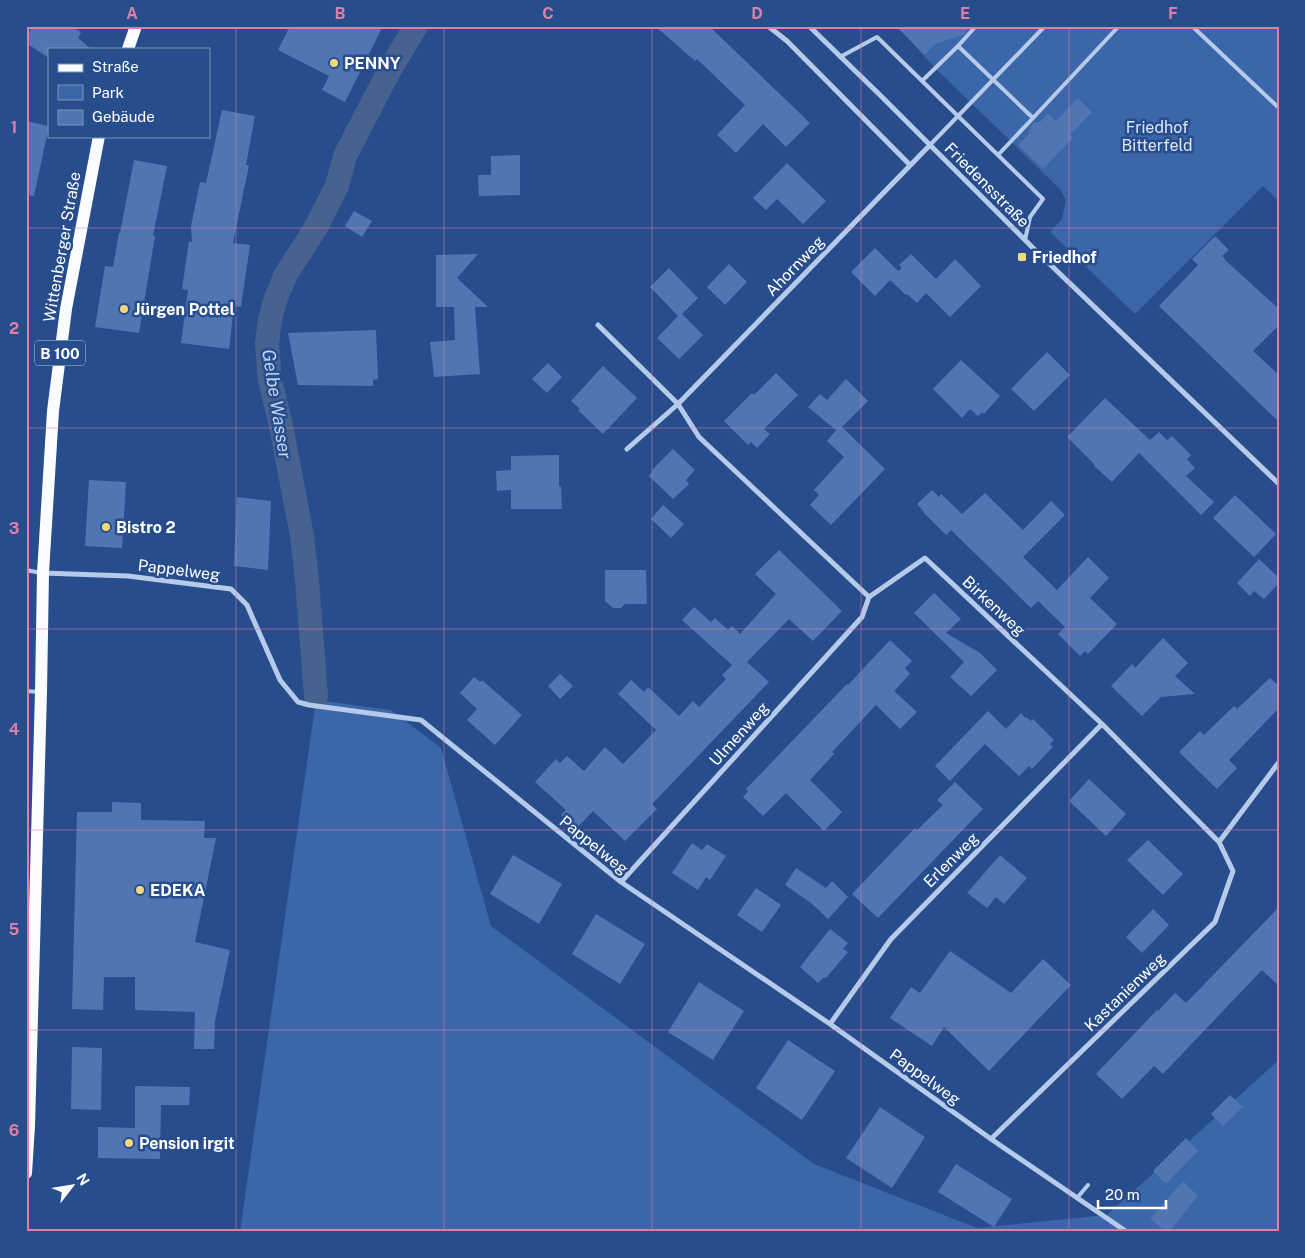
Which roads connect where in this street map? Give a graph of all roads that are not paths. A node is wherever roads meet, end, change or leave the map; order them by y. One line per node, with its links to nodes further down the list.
1 (136, 26): 9 (main road)
2 (768, 26): 19 (street)
3 (809, 26): 10 (street, Friedensstraße)
4 (976, 26): 8 (lane)
5 (1045, 26): 11 (lane)
6 (1119, 26): 15 (lane)
7 (1192, 26): 13 (lane)
8 (958, 46): 11 (lane); 12 (lane)
9 (128, 48)
10 (840, 57): 12 (lane); 17 (street, Friedensstraße)
11 (993, 80): 14 (lane); 15 (lane)
12 (922, 81): 14 (lane)
13 (1279, 108)
14 (958, 116): 17 (lane); 18 (lane)
15 (1033, 118): 18 (lane)
16 (99, 138): 26 (main road, Wittenberger Straße / B 100)
17 (930, 145): 19 (street, Ahornweg); 20 (street, Friedensstraße)
18 (998, 155): 20 (lane)
19 (910, 165): 22 (street, Ahornweg)
20 (1025, 240): 24 (street, Friedensstraße)
21 (598, 325): 22 (street)
22 (678, 404): 23 (street, Ahornweg); 27 (street)
23 (627, 449)
24 (1279, 484)
25 (26, 570): 26 (lane)
26 (43, 573): 29 (main road, Wittenberger Straße / B 100); 33 (street, Pappelweg)
27 (869, 598): 30 (street, Birkenweg); 33 (street, Ulmenweg)
28 (26, 691): 29 (lane)
29 (41, 692): 36 (main road, Wittenberger Straße / B 100)
30 (1102, 724): 32 (street, Birkenweg); 34 (street, Erlenweg)
31 (1279, 762): 32 (street)
32 (1219, 842): 35 (street, Kastanienweg)
33 (621, 882): 34 (street, Pappelweg)
34 (830, 1024): 35 (street, Pappelweg)
35 (990, 1139): 38 (street, Pappelweg)
36 (26, 1173)
37 (1088, 1185): 38 (lane)
38 (1077, 1198): 39 (street, Pappelweg)
39 (1127, 1232)

